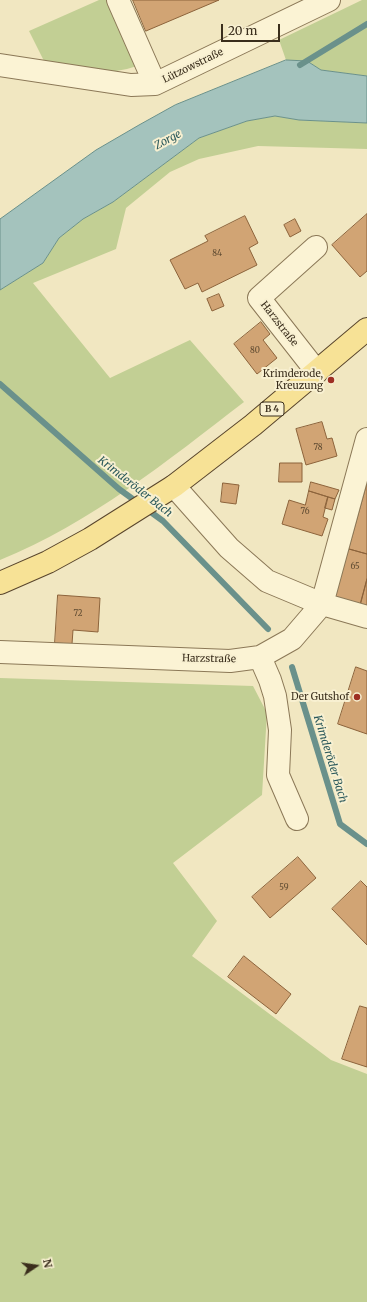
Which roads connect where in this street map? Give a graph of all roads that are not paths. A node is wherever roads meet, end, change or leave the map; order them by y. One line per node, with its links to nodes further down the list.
1 (118, 0): 4 (street)
2 (329, 0): 4 (street, Lützowstraße)
3 (0, 65): 4 (street, Lützowstraße)
4 (155, 84)
5 (316, 247): 7 (street, Harzstraße)
6 (367, 329): 7 (main road, B 4)
7 (317, 372): 9 (main road, B 4)
8 (367, 439): 11 (street, Harzstraße)
9 (165, 492): 10 (main road, B 4); 11 (street)
10 (0, 583)
11 (322, 604): 12 (street); 14 (street, Harzstraße)
12 (367, 617)
13 (0, 652): 14 (street, Harzstraße)
14 (260, 657): 15 (street)
15 (297, 819)

